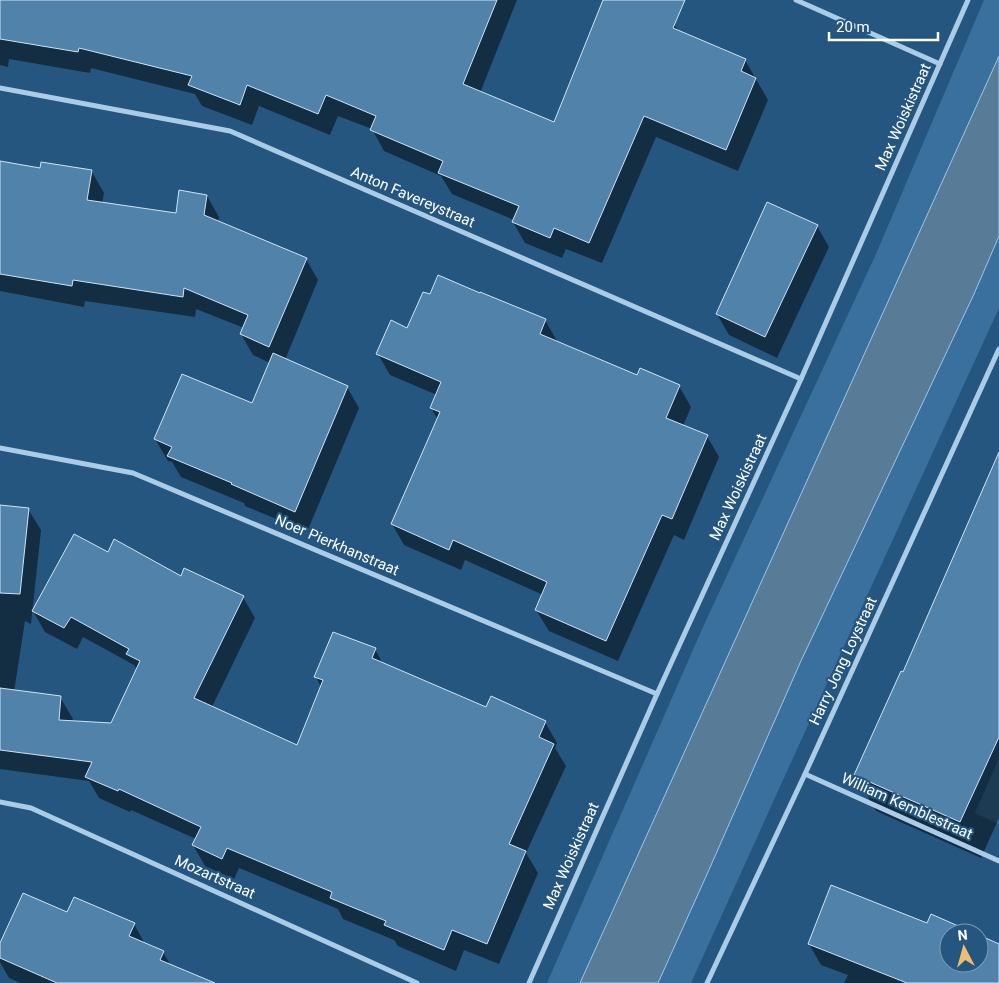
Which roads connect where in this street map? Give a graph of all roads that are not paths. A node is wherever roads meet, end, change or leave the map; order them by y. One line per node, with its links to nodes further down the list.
1 (796, 0): 3 (street)
2 (968, 0): 3 (street, Max Woiskistraat)
3 (940, 64): 6 (street, Max Woiskistraat)
4 (0, 88): 6 (street, Anton Favereystraat)
5 (999, 349): 9 (street, Harry Jong Loystraat)
6 (801, 379): 8 (street, Max Woiskistraat)
7 (0, 448): 8 (street, Noer Pierkhanstraat)
8 (657, 694): 13 (street, Max Woiskistraat)
9 (805, 774): 11 (street, William Kemblestraat); 14 (street, Harry Jong Loystraat)
10 (0, 802): 12 (street, Mozartstraat)
11 (999, 861)
12 (417, 983)
13 (529, 983)
14 (707, 983)

